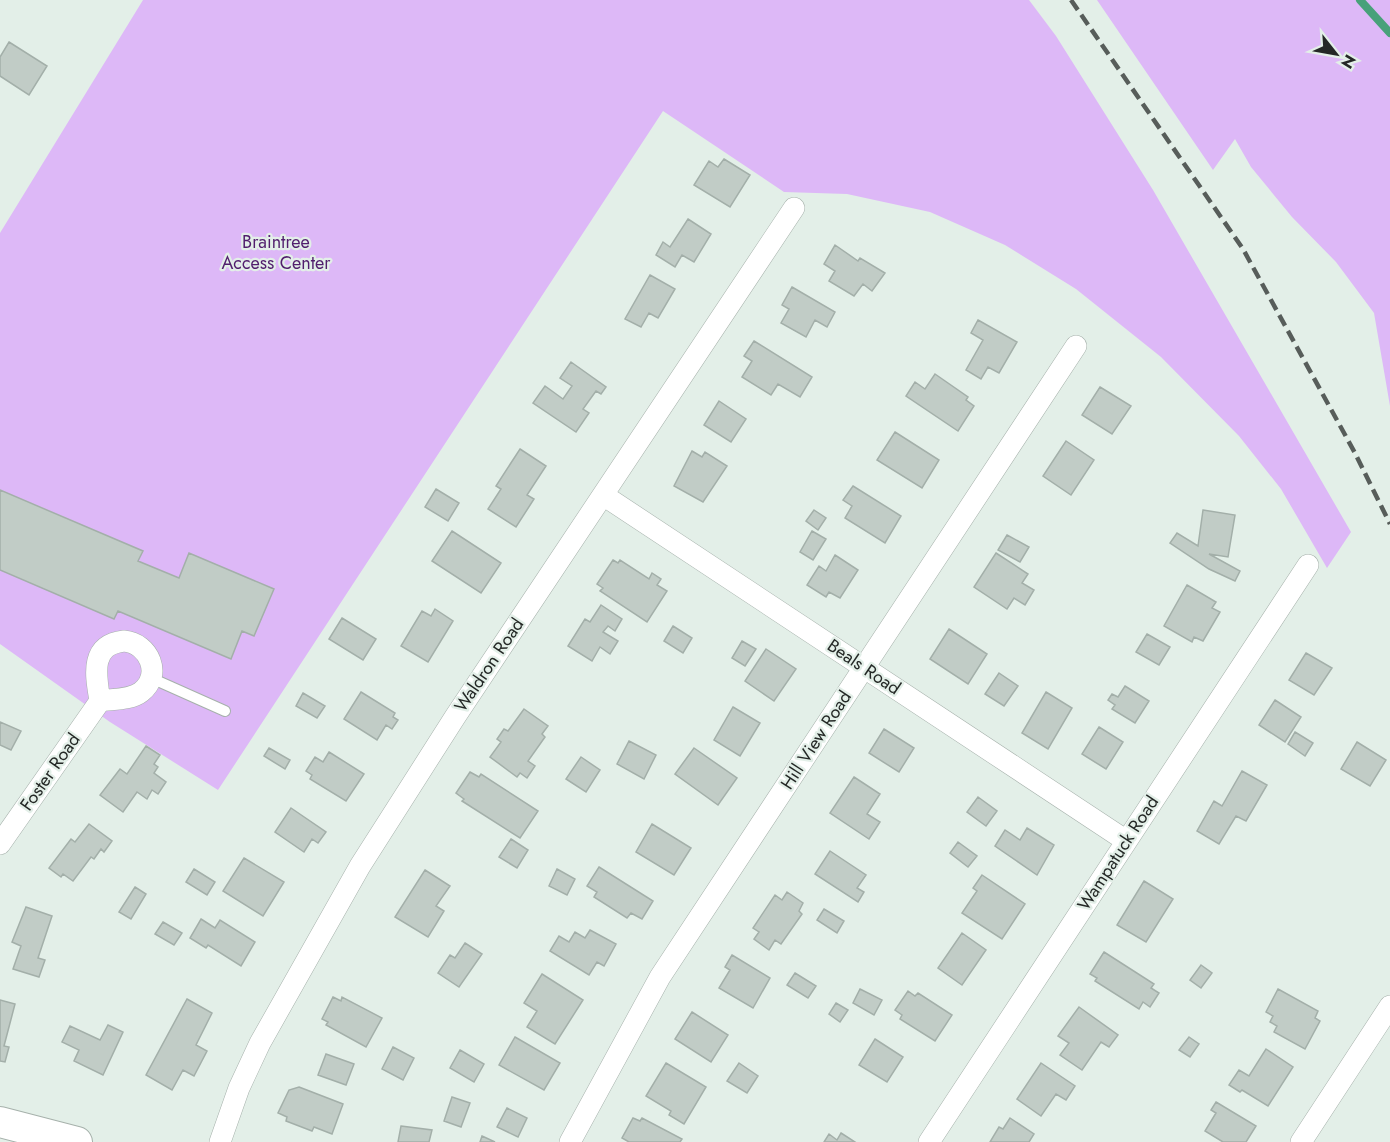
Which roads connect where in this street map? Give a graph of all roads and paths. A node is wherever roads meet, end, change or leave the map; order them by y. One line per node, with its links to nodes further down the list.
1 (794, 208): 3 (street, Waldron Road)
2 (1076, 346): 5 (street, Hill View Road)
3 (603, 495): 5 (street, Beals Road); 14 (street, Waldron Road)
4 (1308, 565): 9 (street, Wampatuck Road)
5 (863, 667): 9 (street, Beals Road); 15 (street, Hill View Road)
6 (151, 678): 7 (street); 7 (street); 8 (lane)
7 (100, 701): 10 (street, Foster Road)
8 (225, 711)
9 (1125, 840): 16 (street, Wampatuck Road)
10 (0, 843)
11 (1390, 1006): 17 (street)
12 (0, 1122): 13 (main road)
13 (77, 1142)
14 (220, 1142)
15 (570, 1142)
16 (929, 1142)
17 (1301, 1142)

